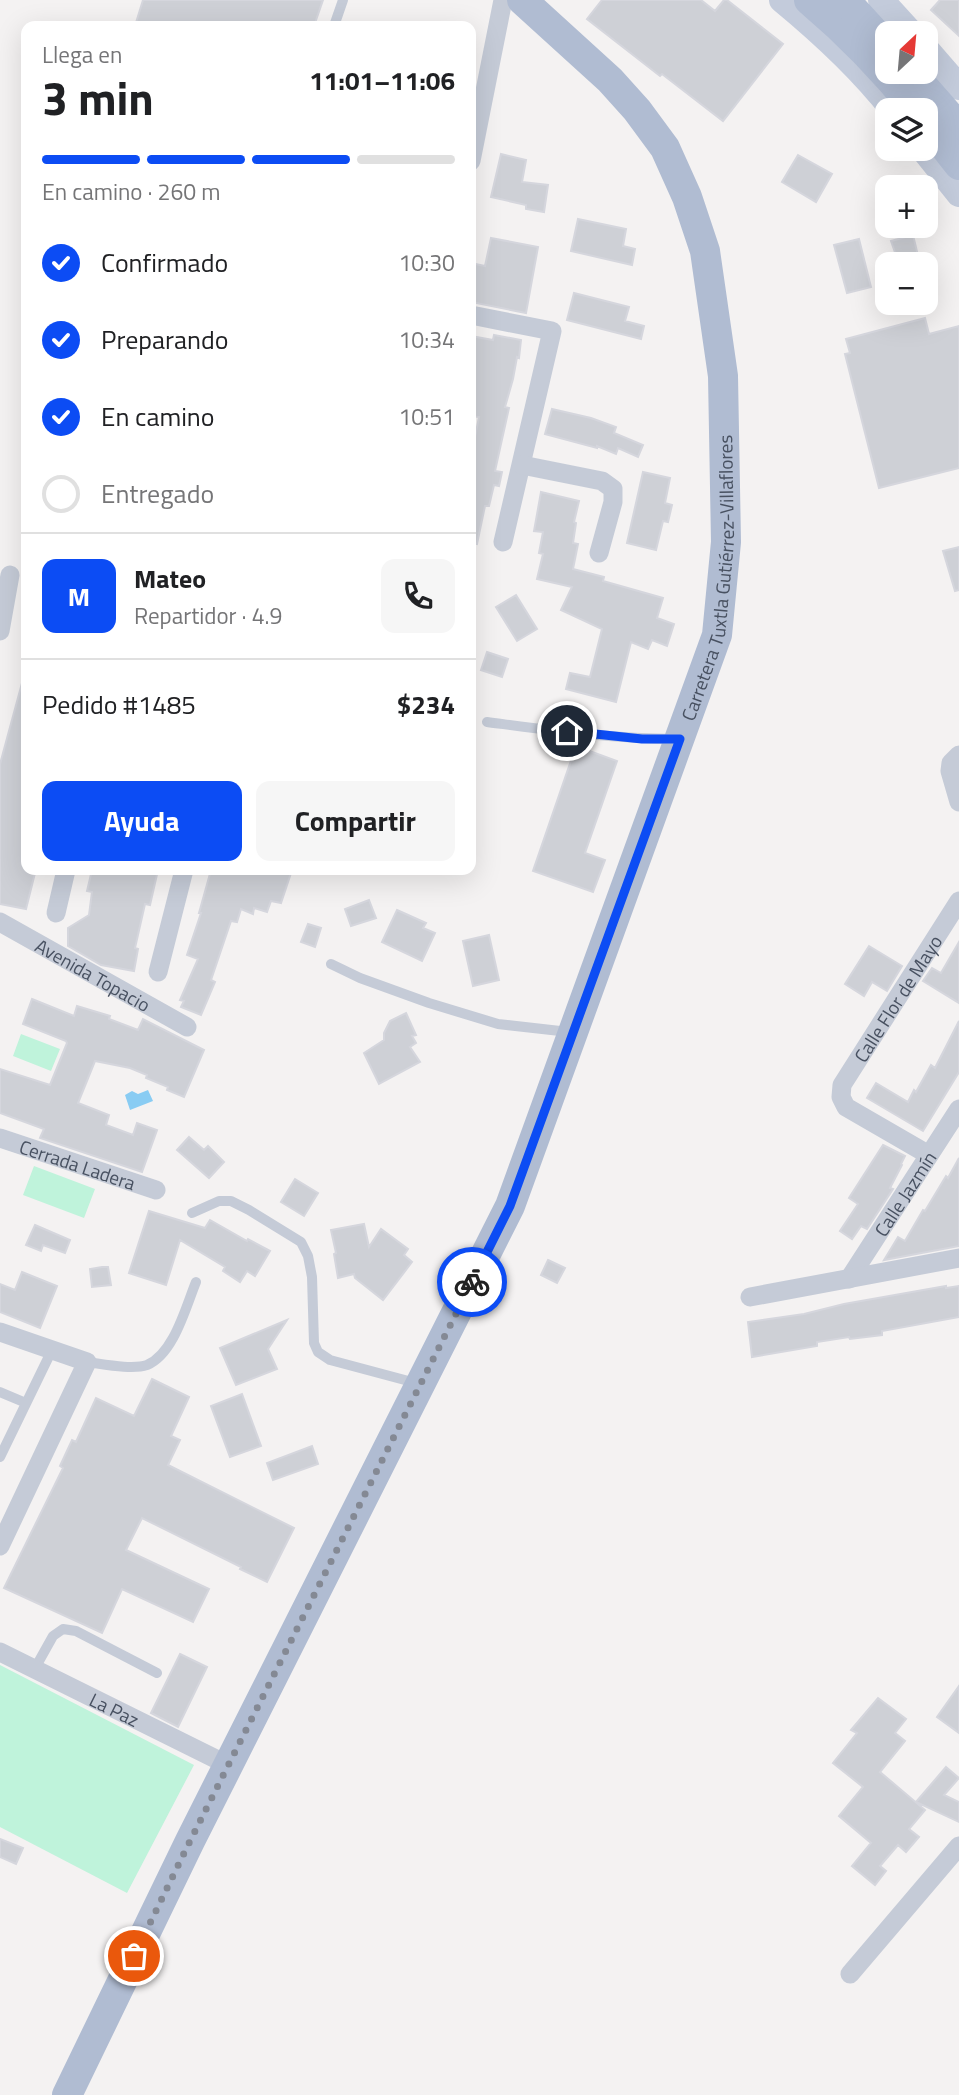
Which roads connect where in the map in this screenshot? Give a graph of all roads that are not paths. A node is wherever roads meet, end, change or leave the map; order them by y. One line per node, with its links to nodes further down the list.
1 (344, 0): 8 (lane)
2 (503, 0): 17 (street)
3 (522, 0): 29 (main road, Carretera Tuxtla Gutiérrez-Villaflores)
4 (782, 0): 14 (street)
5 (809, 0): 15 (main road)
6 (842, 0): 10 (main road)
7 (881, 0): 9 (street)
8 (336, 21)
9 (900, 21)
10 (875, 33)
11 (938, 63): 13 (street)
12 (921, 84): 16 (main road)
13 (959, 87)
14 (883, 98)
15 (906, 98)
16 (959, 127)
17 (476, 136)
18 (938, 138): 20 (main road)
19 (933, 161): 21 (street)
20 (959, 165)
21 (959, 194)
22 (476, 316): 23 (street)
23 (522, 465): 24 (street); 25 (street)
24 (503, 541)
25 (599, 553)
26 (12, 579): 27 (street)
27 (0, 631)
28 (487, 722): 29 (lane)
29 (680, 739): 40 (main road, Carretera Tuxtla Gutiérrez-Villaflores)
30 (955, 760): 31 (street)
31 (959, 802)
32 (65, 875): 35 (street)
33 (183, 875): 38 (street)
34 (959, 901): 43 (street, Calle Flor de Mayo)
35 (56, 913)
36 (0, 922): 39 (street, Avenida Topacio)
37 (331, 964): 40 (lane)
38 (158, 972)
39 (187, 1027)
40 (573, 1032): 53 (main road, Carretera Tuxtla Gutiérrez-Villaflores)
41 (959, 1109): 43 (street, Calle Jazmín)
42 (0, 1138): 44 (street, Cerrada Ladera)
43 (929, 1155): 47 (street, Calle Jazmín)
44 (156, 1191)
45 (192, 1213): 53 (lane)
46 (959, 1258): 47 (street)
47 (849, 1279): 49 (street)
48 (196, 1282): 52 (lane)
49 (750, 1297)
50 (0, 1332): 51 (street)
51 (52, 1350): 52 (street); 55 (lane)
52 (87, 1362): 57 (street)
53 (420, 1384): 61 (main road, Carretera Tuxtla Gutiérrez-Villaflores)
54 (0, 1392): 55 (lane)
55 (26, 1403): 56 (lane)
56 (0, 1457)
57 (0, 1546)
58 (0, 1652): 59 (street, La Paz)
59 (34, 1670): 60 (lane); 61 (street, La Paz)
60 (158, 1673)
61 (228, 1765): 64 (main road, Carretera Tuxtla Gutiérrez-Villaflores)
62 (959, 1846): 63 (street)
63 (850, 1973)
64 (66, 2095)

